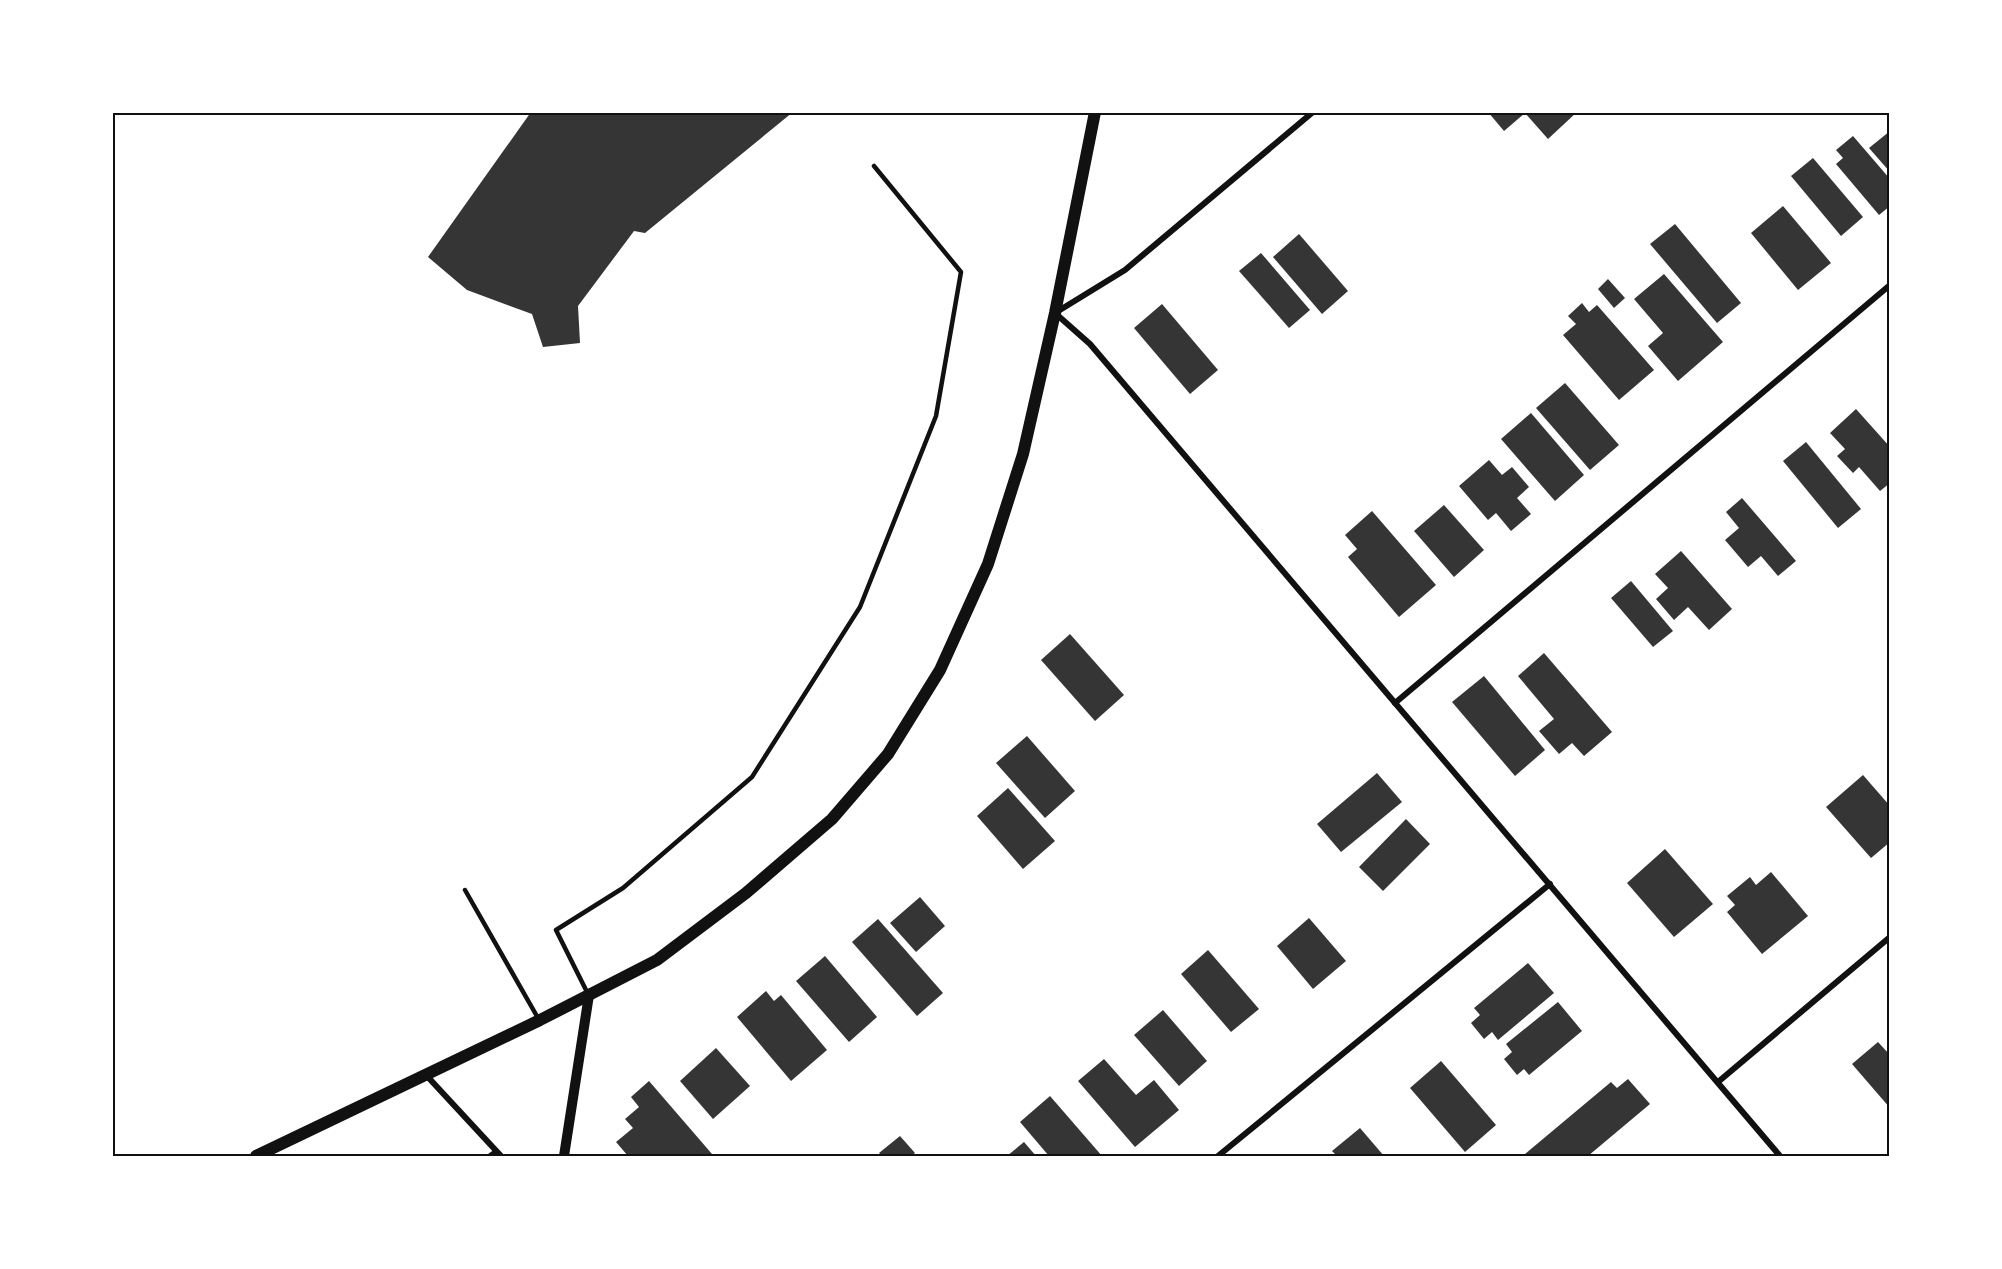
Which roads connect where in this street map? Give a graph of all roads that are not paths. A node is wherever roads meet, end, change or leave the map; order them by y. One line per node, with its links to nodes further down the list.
1 (1095, 112): 5 (main road)
2 (1313, 112): 5 (street)
3 (874, 166): 10 (lane)
4 (1890, 285): 6 (street)
5 (1055, 313): 6 (street); 10 (main road)
6 (1395, 703): 7 (street)
7 (1550, 884): 13 (street); 19 (street)
8 (465, 890): 11 (lane)
9 (1890, 937): 13 (street)
10 (589, 995): 11 (main road); 18 (street)
11 (540, 1020): 12 (main road)
12 (426, 1075): 14 (street); 15 (main road)
13 (1718, 1082): 20 (street)
14 (496, 1151): 16 (lane); 17 (street)
15 (256, 1156)
16 (489, 1156)
17 (501, 1156)
18 (564, 1156)
19 (1218, 1156)
20 (1780, 1156)

